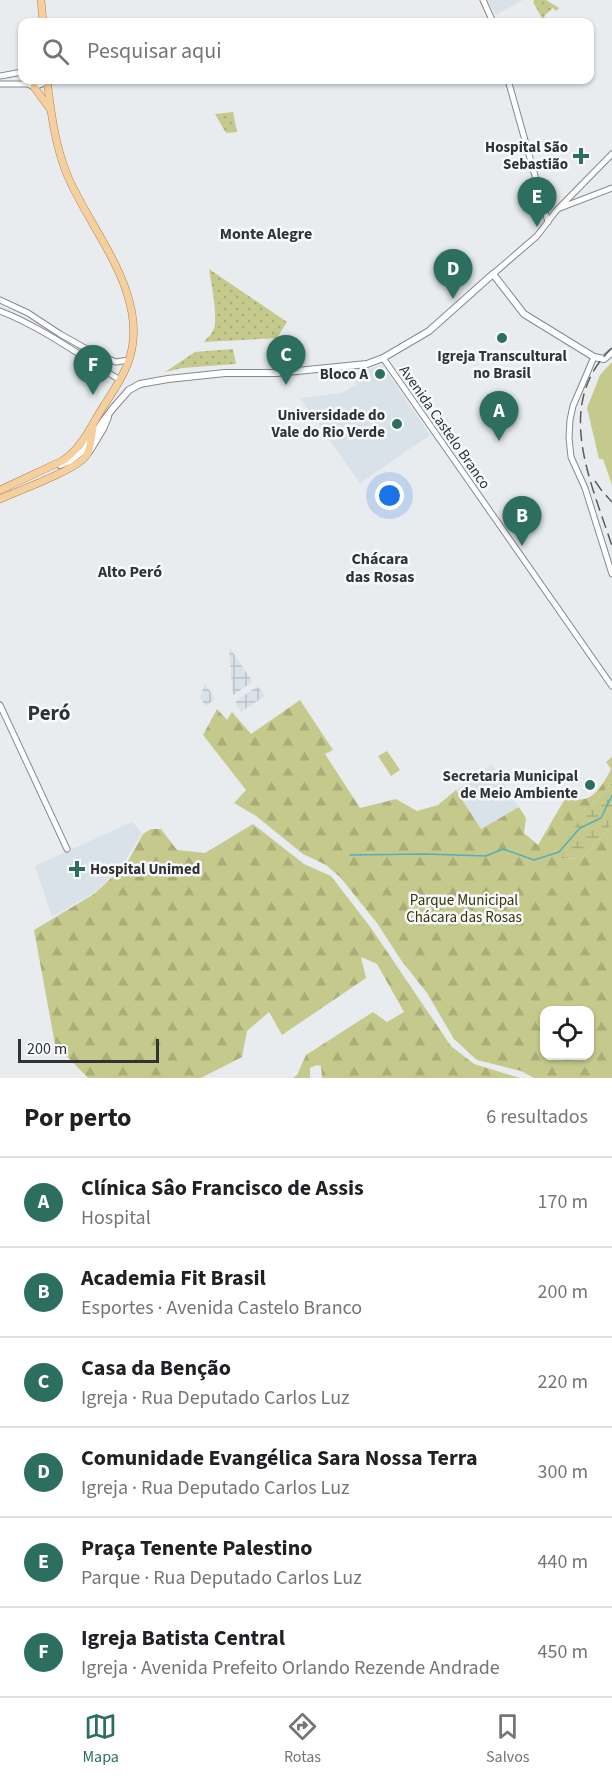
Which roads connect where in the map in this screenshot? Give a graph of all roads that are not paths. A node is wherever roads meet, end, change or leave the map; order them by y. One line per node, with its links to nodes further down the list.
1 (41, 0): 3 (main road)
2 (483, 0): 4 (street)
3 (43, 18)
4 (491, 18)
5 (18, 73): 6 (street)
6 (0, 76)
7 (18, 83): 8 (street)
8 (0, 84)
9 (30, 84): 12 (main road)
10 (47, 84): 12 (main road)
11 (509, 84): 16 (street)
12 (51, 111): 24 (main road)
13 (612, 154): 15 (street)
14 (612, 188): 15 (street)
15 (559, 209): 16 (street)
16 (548, 222): 17 (street)
17 (493, 274): 21 (main road); 22 (main road)
18 (0, 300): 23 (street)
19 (0, 311): 25 (street)
20 (612, 352): 21 (main road)
21 (594, 357): 34 (street)
22 (383, 358): 27 (main road); 35 (street, Avenida Castelo Branco)
23 (110, 360): 24 (street); 25 (street)
24 (129, 360): 26 (main road)
25 (105, 370): 26 (street)
26 (120, 380): 28 (main road)
27 (109, 413): 29 (main road); 30 (main road)
28 (97, 417): 29 (main road); 31 (main road)
29 (90, 443): 30 (main road); 31 (main road)
30 (86, 456): 33 (main road)
31 (42, 471): 32 (main road)
32 (0, 490)
33 (0, 499)
34 (612, 574)
35 (612, 686)
36 (0, 705): 37 (street)
37 (67, 849)

